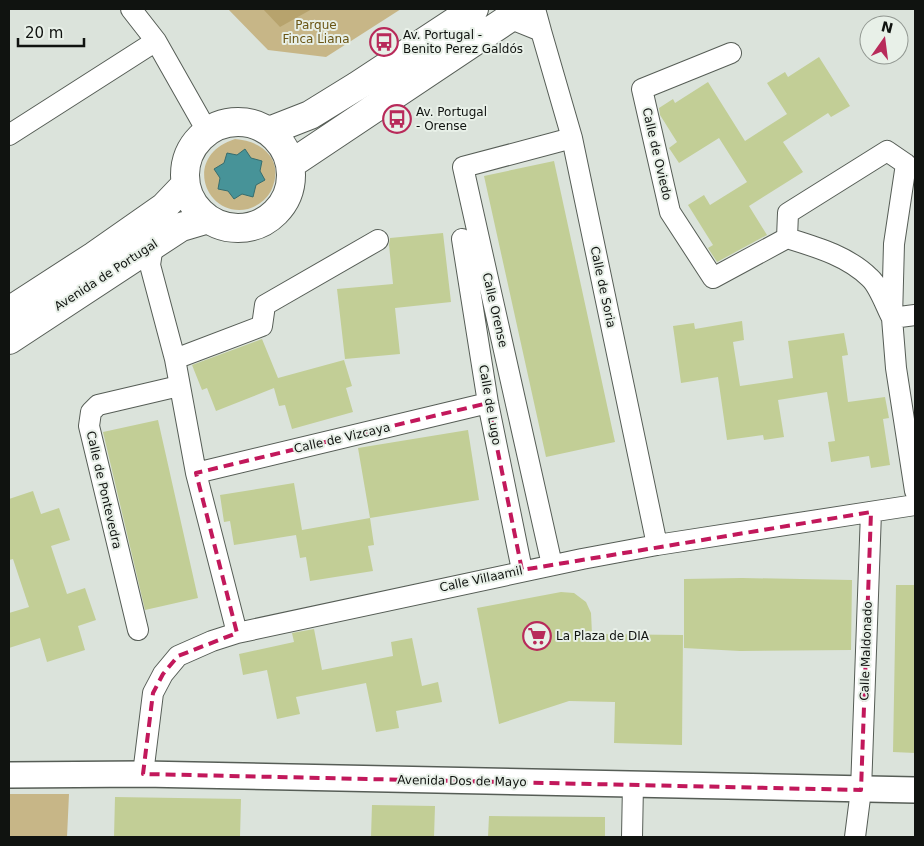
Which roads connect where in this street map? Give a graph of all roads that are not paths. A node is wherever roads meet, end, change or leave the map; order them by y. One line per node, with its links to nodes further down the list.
1 (131, 9): 6 (street)
2 (474, 9): 9 (main road)
3 (535, 9): 5 (street, Calle de Soria)
4 (516, 14): 5 (street); 12 (main road)
5 (541, 31): 11 (street, Calle de Soria)
6 (156, 41): 8 (street); 10 (street)
7 (731, 52): 16 (street, Calle de Oviedo)
8 (207, 131): 9 (main road); 14 (main road)
9 (269, 131): 12 (main road)
10 (9, 135)
11 (572, 138): 31 (street, Calle de Soria); 32 (street, Calle Orense)
12 (291, 164): 15 (main road)
13 (911, 164): 16 (street); 22 (street)
14 (185, 185): 15 (main road); 20 (main road, Avenida de Portugal)
15 (208, 219): 19 (main road, Avenida de Portugal)
16 (787, 238): 22 (street)
17 (378, 240): 24 (street)
18 (462, 240): 26 (street, Calle de Lugo)
19 (153, 244): 23 (main road, Avenida de Portugal); 24 (street)
20 (9, 311)
21 (915, 315): 22 (street)
22 (892, 318): 28 (street)
23 (9, 340)
24 (175, 359): 25 (street)
25 (179, 386): 27 (street); 34 (street, Calle de Pontevedra)
26 (488, 403): 27 (street, Calle de Vizcaya); 33 (street, Calle de Lugo)
27 (196, 473): 35 (street)
28 (915, 490)
29 (915, 505): 30 (street, Calle Villaamil)
30 (871, 512): 31 (street, Calle Villaamil); 39 (street, Calle Maldonado)
31 (657, 545): 32 (street, Calle Villaamil)
32 (552, 565): 33 (street, Calle Villaamil)
33 (522, 570): 35 (street, Calle Villaamil)
34 (138, 630)
35 (237, 633): 36 (street, Calle Villaamil)
36 (143, 774): 37 (street, Avenida Dos de Mayo); 38 (street, Avenida Dos de Mayo)
37 (9, 775)
38 (633, 784): 39 (street, Avenida Dos de Mayo); 41 (street)
39 (861, 790): 40 (street, Avenida Dos de Mayo); 42 (street, Calle Maldonado)
40 (915, 790)
41 (632, 837)
42 (855, 837)

